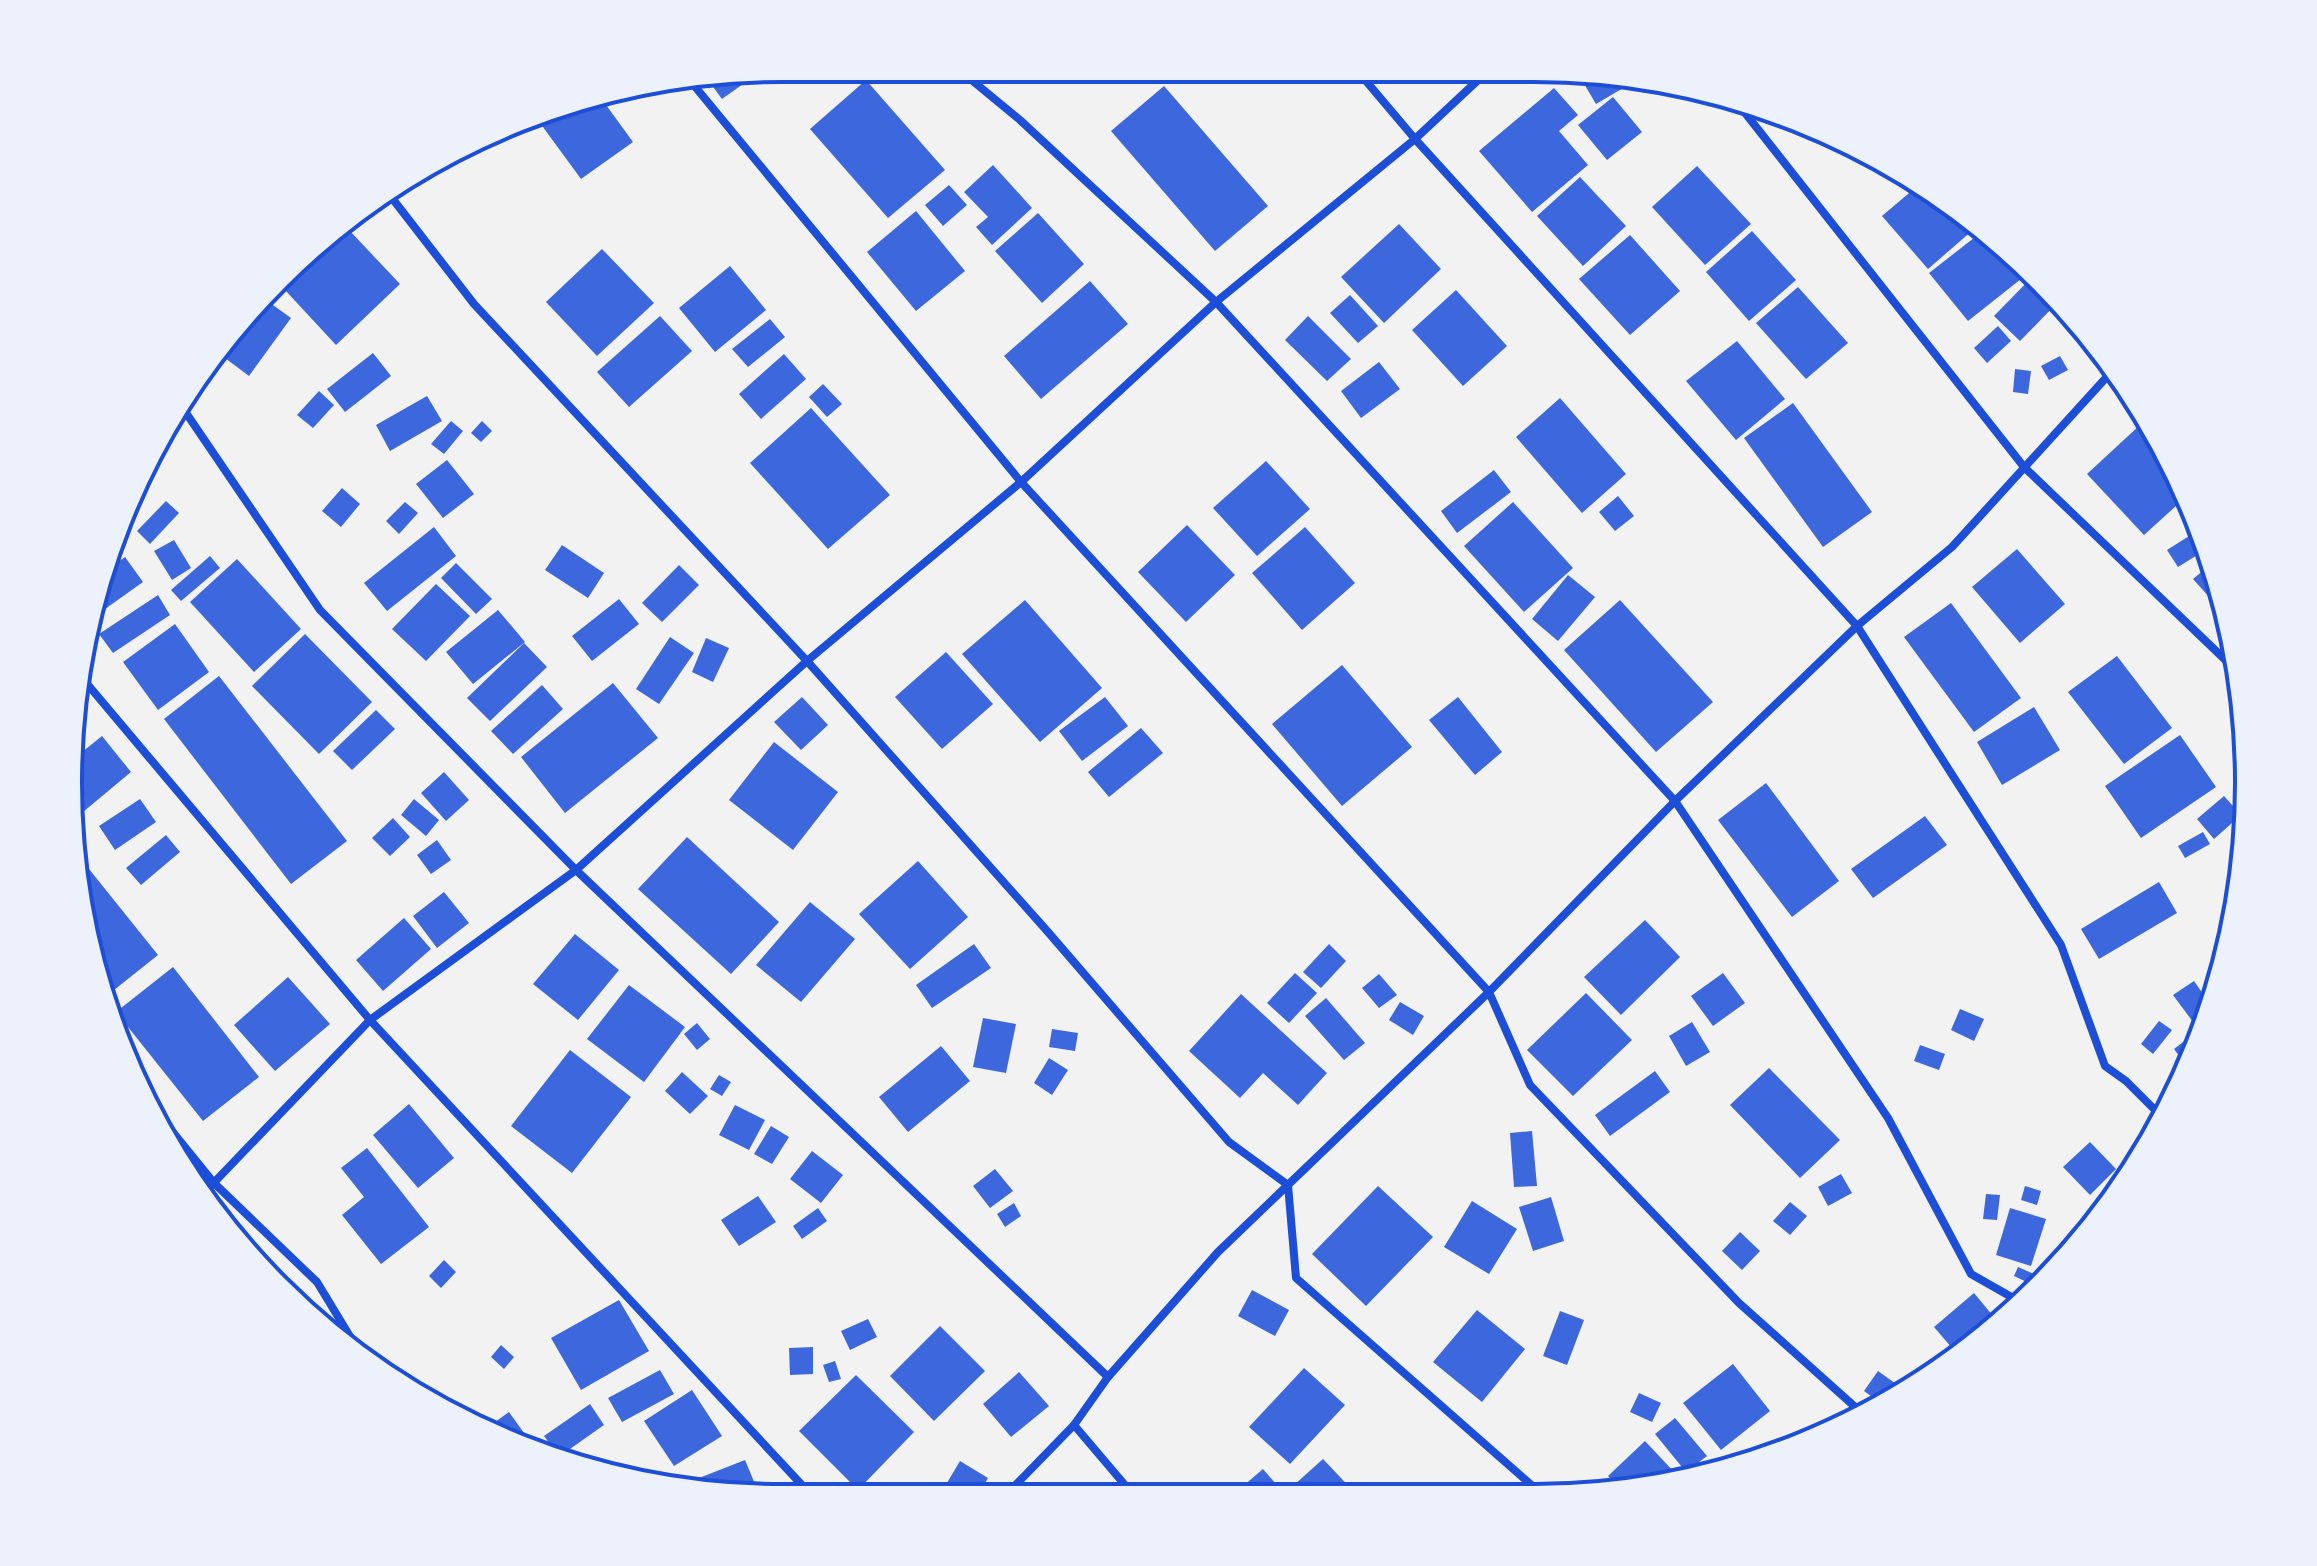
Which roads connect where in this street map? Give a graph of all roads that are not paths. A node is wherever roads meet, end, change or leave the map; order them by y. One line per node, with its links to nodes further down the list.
1 (974, 82): 8 (street)
2 (1367, 82): 6 (street)
3 (1476, 82): 6 (street)
4 (696, 88): 12 (street)
5 (1747, 115): 11 (street)
6 (1415, 139): 8 (street); 13 (street)
7 (394, 200): 15 (street)
8 (1216, 302): 12 (street); 17 (street)
9 (2106, 378): 11 (street)
10 (187, 414): 18 (street)
11 (2024, 467): 13 (street); 14 (street)
12 (1021, 482): 15 (street); 19 (street)
13 (1857, 626): 17 (street); 21 (street)
14 (2224, 658)
15 (807, 661): 18 (street); 24 (street)
16 (89, 686): 20 (street)
17 (1675, 801): 19 (street); 26 (street)
18 (576, 870): 20 (street); 28 (street)
19 (1489, 992): 24 (street); 29 (street)
20 (370, 1020): 23 (street); 31 (street)
21 (2154, 1109)
22 (182, 1144): 23 (street)
23 (214, 1183): 25 (street); 27 (street)
24 (1288, 1185): 28 (street); 34 (street)
25 (210, 1187)
26 (2011, 1297)
27 (347, 1332)
28 (1108, 1377): 30 (street)
29 (1854, 1406)
30 (1074, 1425): 32 (street); 33 (street)
31 (801, 1484)
32 (1017, 1484)
33 (1124, 1484)
34 (1530, 1484)

